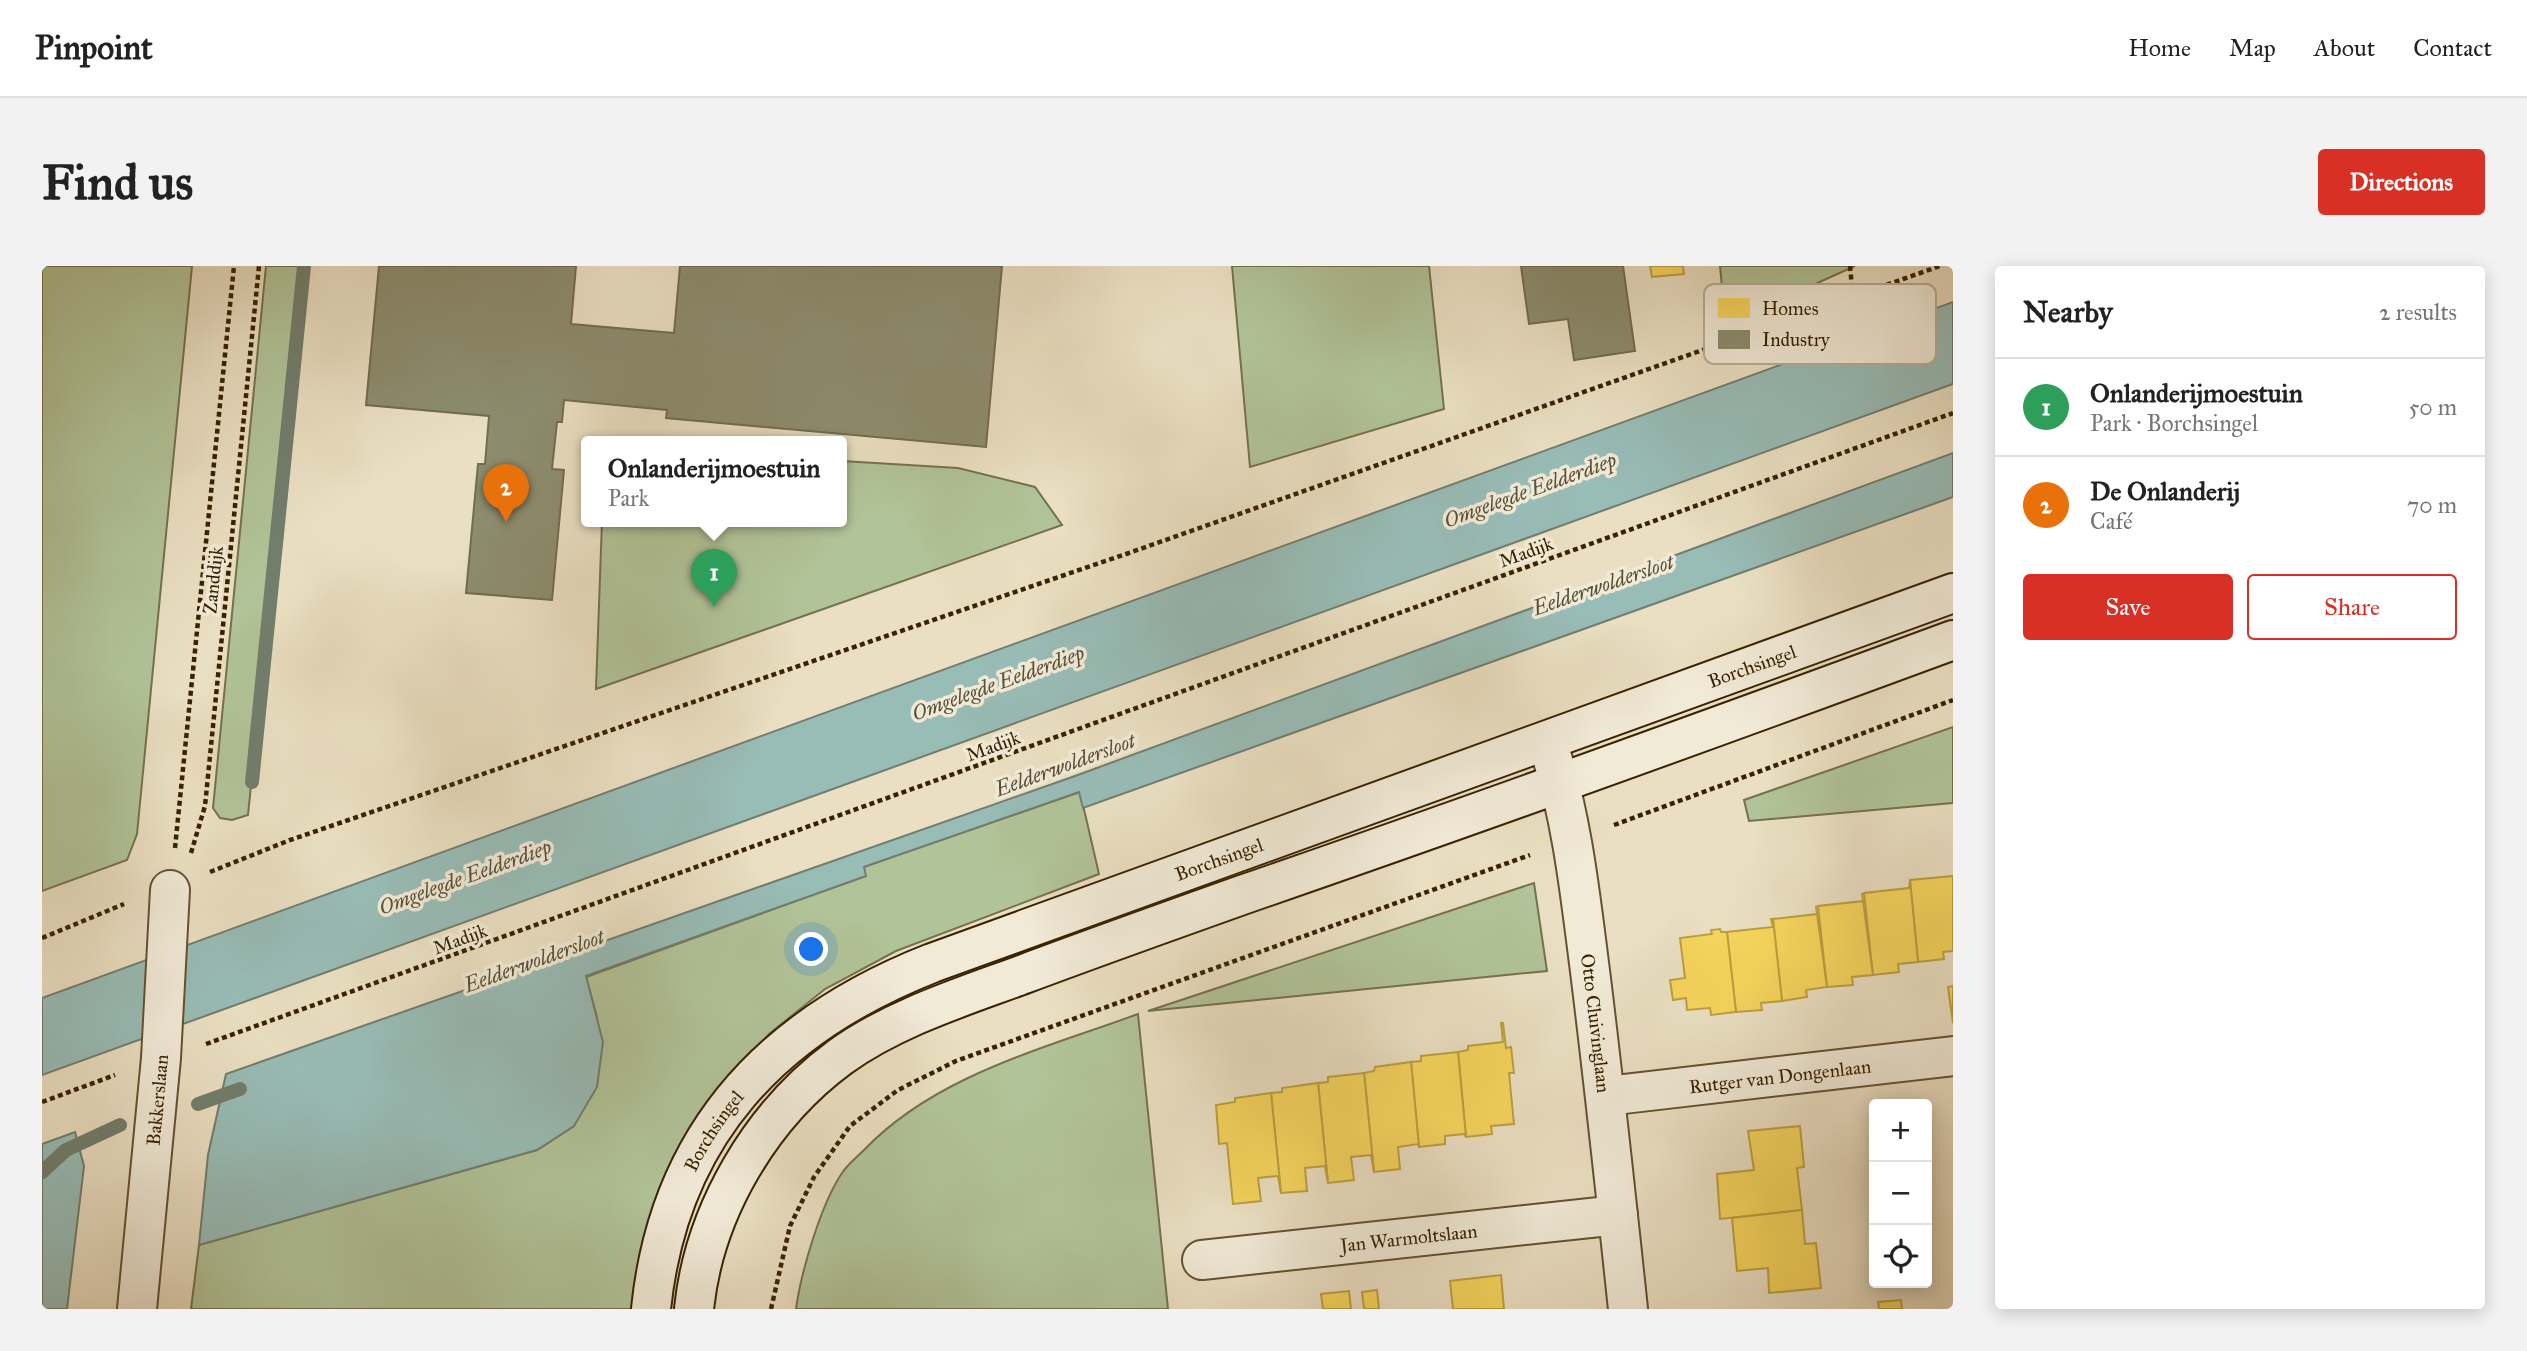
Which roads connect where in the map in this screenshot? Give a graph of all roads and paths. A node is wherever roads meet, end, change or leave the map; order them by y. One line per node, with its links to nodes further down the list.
1 (234, 266): 15 (path)
2 (259, 266): 15 (path, Zanddijk)
3 (1850, 266): 5 (path)
4 (1940, 266): 6 (path)
5 (1852, 284)
6 (1891, 284)
7 (1704, 350): 15 (path)
8 (1953, 413): 17 (path, Madijk)
9 (1953, 593): 12 (main road, Borchsingel)
10 (1953, 640): 13 (main road, Borchsingel)
11 (1953, 700): 14 (path)
12 (1546, 741): 13 (main road, Otto Cluivinglaan); 24 (main road, Borchsingel)
13 (1561, 785): 14 (main road, Otto Cluivinglaan); 25 (main road, Borchsingel)
14 (1573, 840): 19 (main road, Otto Cluivinglaan); 26 (path)
15 (184, 883): 16 (path); 17 (main road, Bakkerslaan)
16 (42, 938)
17 (161, 1050): 20 (path, Madijk); 23 (main road, Bakkerslaan)
18 (1953, 1056): 19 (main road, Rutger van Dongenlaan)
19 (1606, 1096): 21 (main road, Otto Cluivinglaan)
20 (42, 1102)
21 (1618, 1215): 22 (main road, Jan Warmoltslaan); 27 (main road, Otto Cluivinglaan)
22 (1202, 1260)
23 (137, 1309)
24 (651, 1309)
25 (694, 1309)
26 (771, 1309)
27 (1628, 1309)

